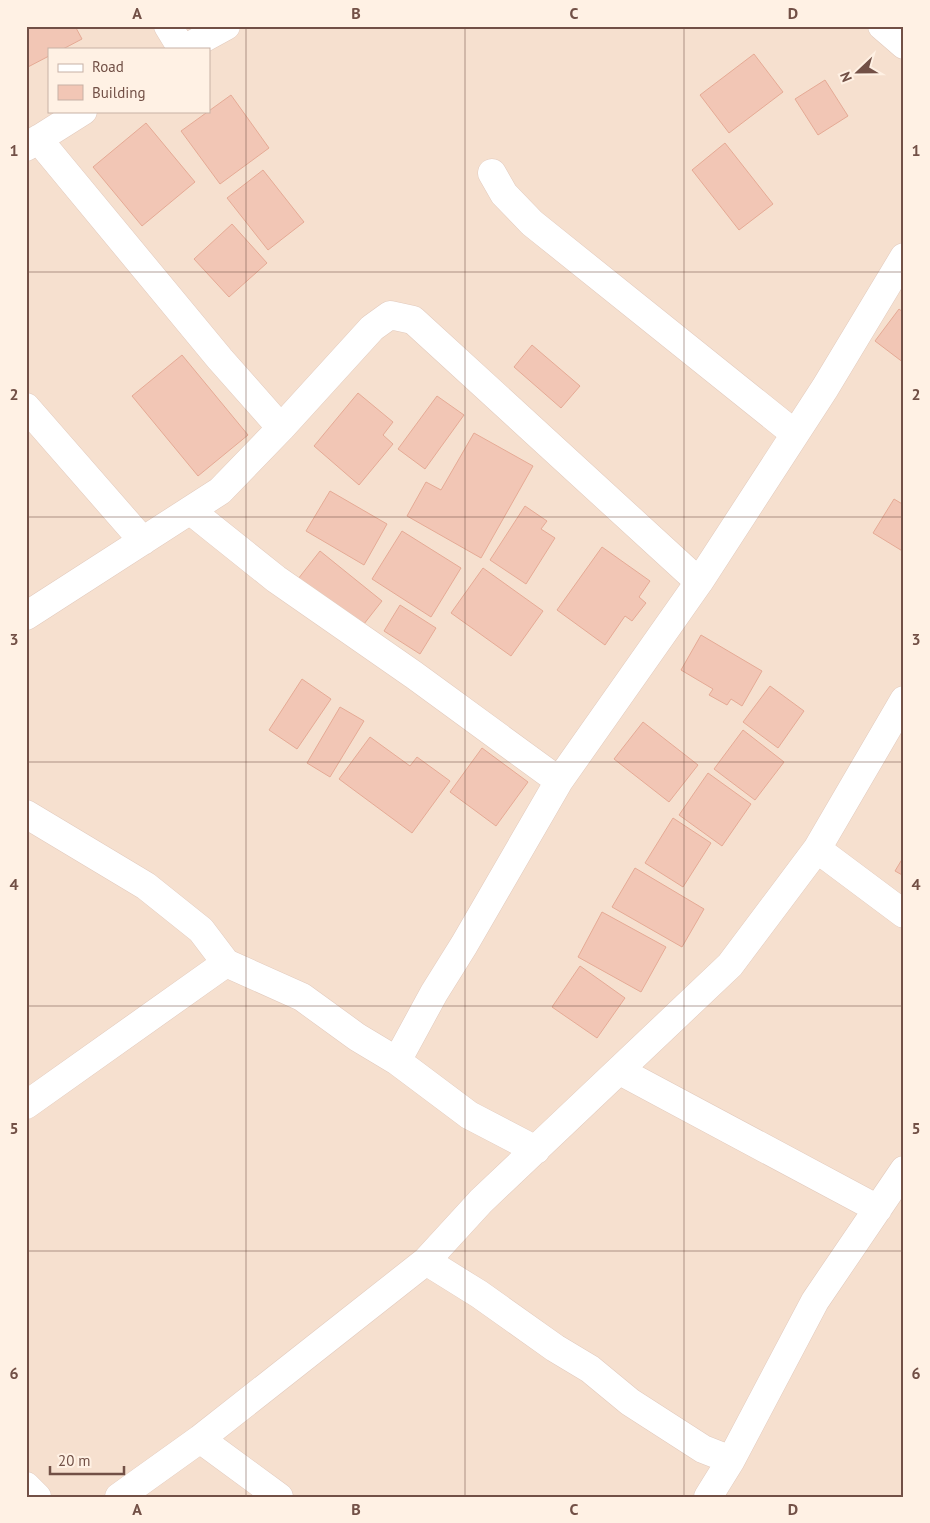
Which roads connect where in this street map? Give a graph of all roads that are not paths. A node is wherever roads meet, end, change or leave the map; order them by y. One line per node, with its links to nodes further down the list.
1 (168, 26): 5 (street)
2 (226, 26): 6 (street)
3 (882, 26): 4 (street)
4 (904, 46)
5 (182, 48)
6 (185, 48)
7 (81, 112): 8 (street)
8 (32, 143): 12 (street)
9 (492, 174): 13 (street)
10 (904, 257): 13 (street)
11 (26, 407): 15 (street)
12 (281, 428): 14 (street); 16 (street)
13 (795, 434): 16 (street)
14 (191, 511): 15 (street); 19 (street)
15 (143, 541): 17 (street)
16 (699, 582): 19 (street)
17 (26, 616)
18 (904, 700): 21 (street)
19 (559, 782): 24 (street)
20 (26, 814): 23 (street)
21 (817, 849): 22 (street); 25 (street)
22 (904, 914)
23 (226, 963): 24 (street); 26 (street)
24 (397, 1061): 27 (street)
25 (620, 1071): 27 (street); 29 (street)
26 (26, 1105)
27 (536, 1150): 30 (street)
28 (904, 1170): 29 (street)
29 (878, 1209): 32 (street)
30 (426, 1261): 31 (street); 32 (street)
31 (200, 1439): 35 (street); 36 (street)
32 (731, 1460): 37 (street)
33 (26, 1486): 34 (street)
34 (37, 1497)
35 (119, 1497)
36 (278, 1497)
37 (708, 1497)

